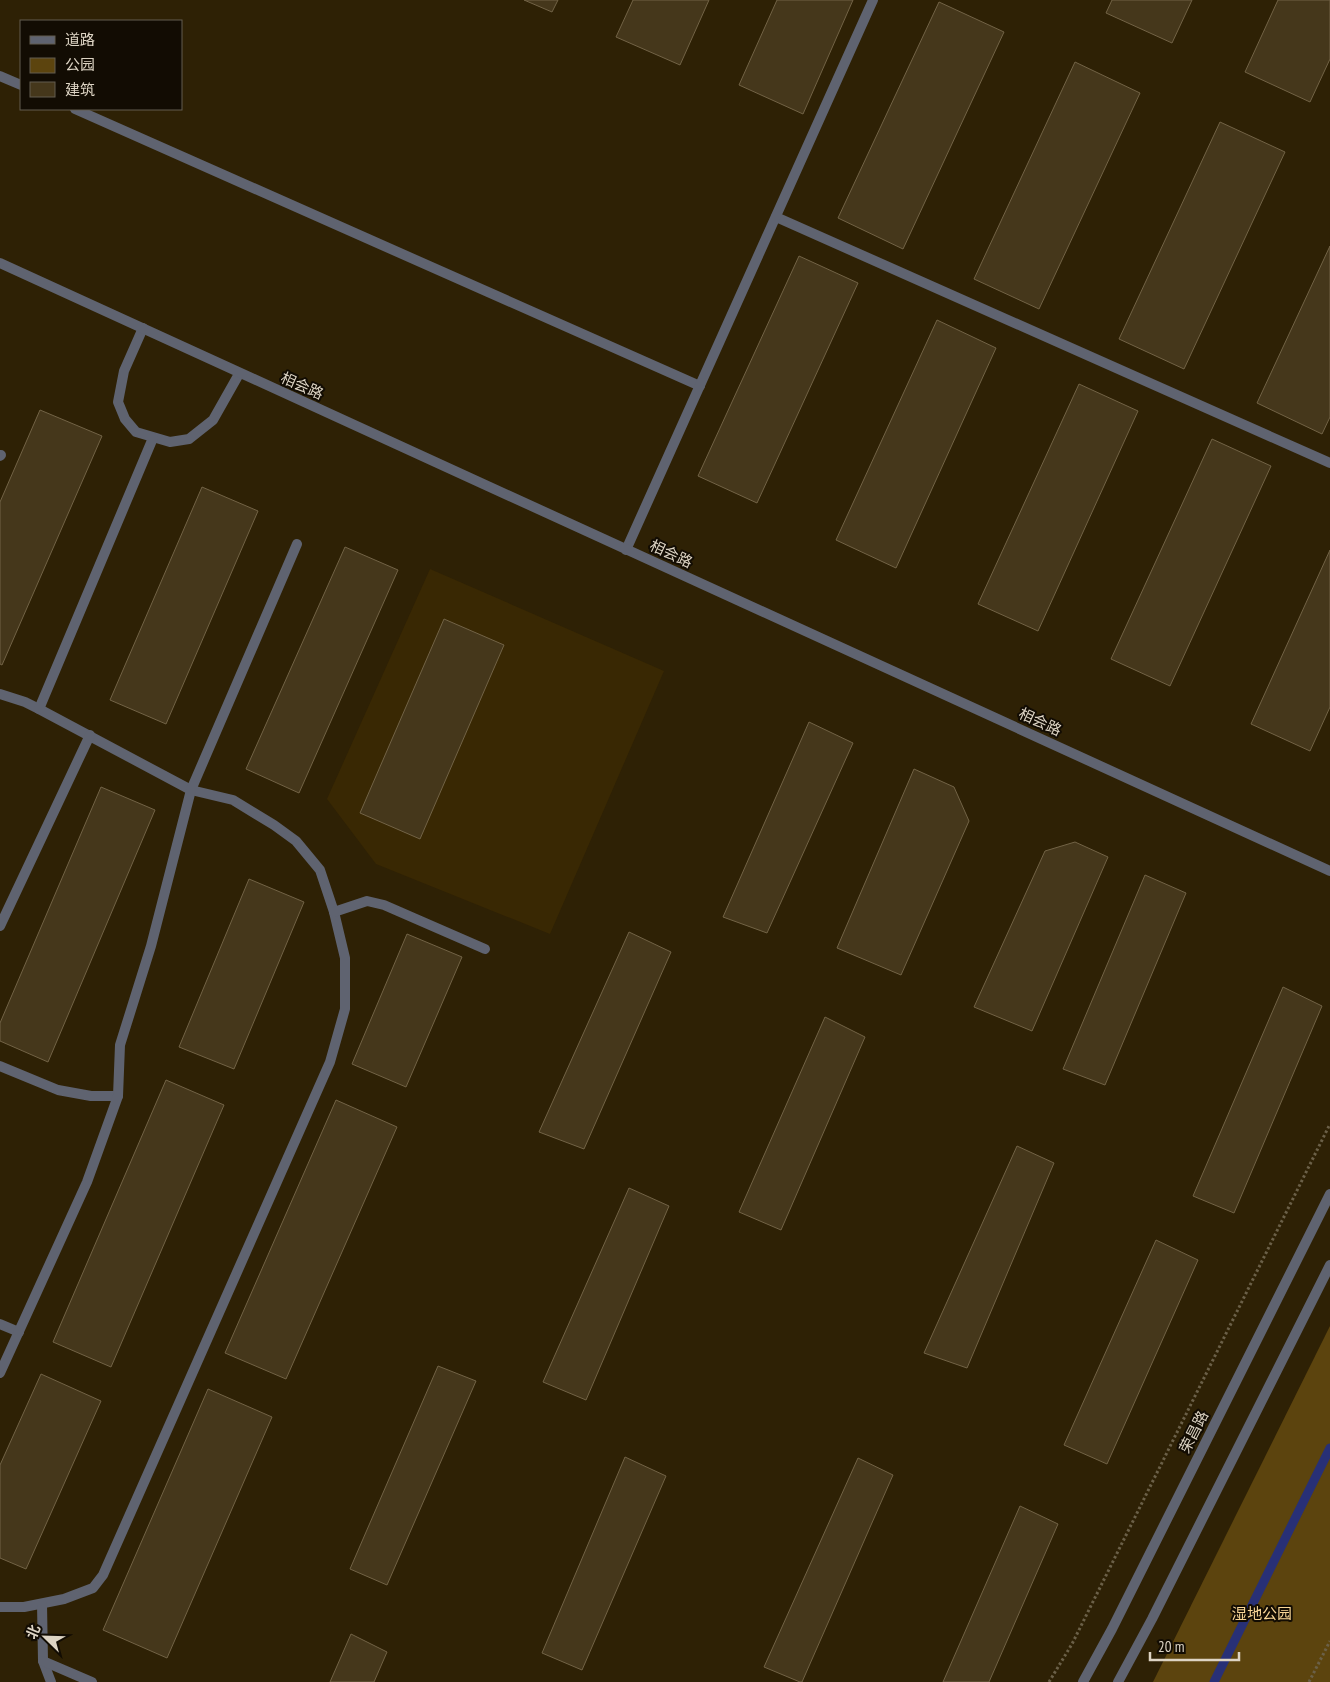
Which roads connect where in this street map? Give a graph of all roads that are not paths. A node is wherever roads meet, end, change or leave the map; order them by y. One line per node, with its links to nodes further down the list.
1 (873, 0): 5 (street)
2 (0, 76): 3 (street)
3 (20, 85)
4 (77, 110): 9 (street)
5 (776, 217): 9 (street); 11 (street)
6 (0, 263): 7 (street, 相会路)
7 (143, 328): 8 (street, 相会路); 10 (street)
8 (240, 374): 10 (street); 13 (street, 相会路)
9 (700, 386): 13 (street)
10 (152, 438): 15 (street)
11 (1330, 463)
12 (297, 544): 17 (street)
13 (626, 550): 18 (street, 相会路)
14 (0, 694): 15 (street)
15 (39, 708): 16 (street)
16 (90, 735): 17 (street); 20 (street)
17 (191, 790): 19 (street); 23 (street)
18 (1330, 871)
19 (334, 912): 21 (street); 29 (street)
20 (0, 926)
21 (485, 949)
22 (0, 1066): 23 (street)
23 (118, 1096): 27 (street)
24 (1330, 1194): 34 (street, 荣昌路)
25 (1330, 1264): 35 (street)
26 (0, 1324): 27 (street)
27 (19, 1332): 28 (street)
28 (0, 1373)
29 (42, 1604): 30 (street); 31 (street)
30 (0, 1607)
31 (43, 1661): 32 (street); 33 (street)
32 (51, 1682)
33 (92, 1682)
34 (1083, 1682)
35 (1118, 1682)

